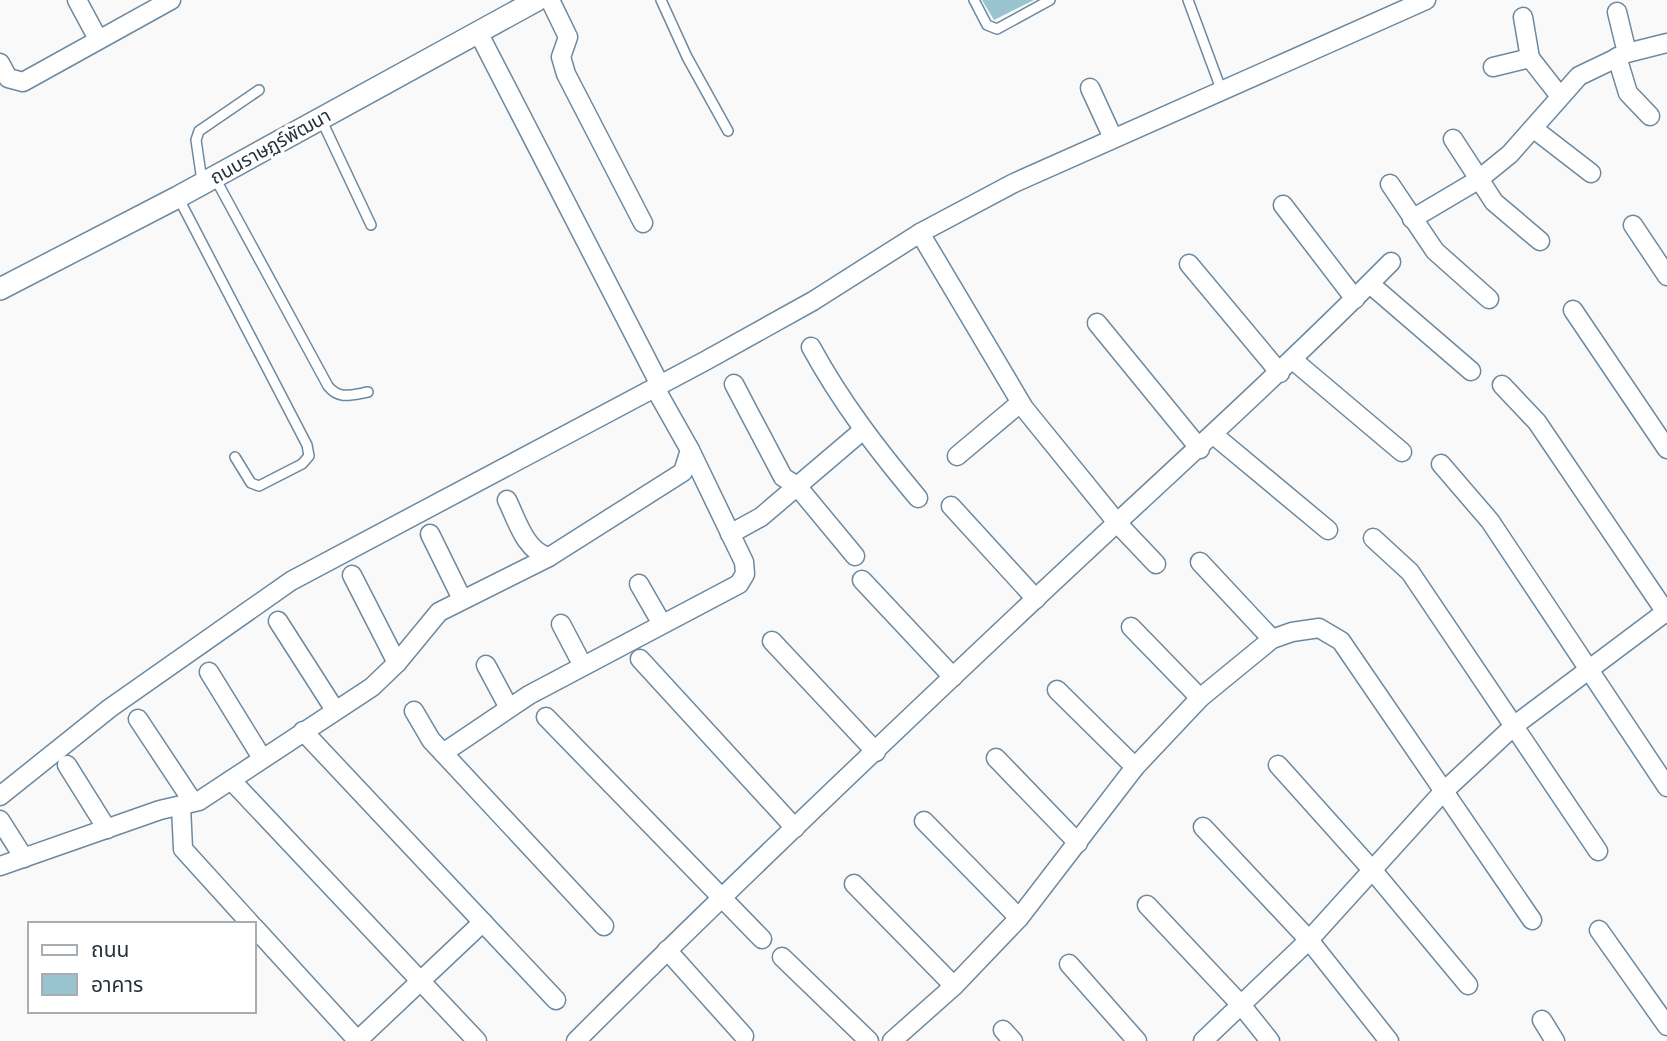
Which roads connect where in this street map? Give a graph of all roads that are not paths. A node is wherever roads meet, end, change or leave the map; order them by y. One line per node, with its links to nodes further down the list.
1 (77, 0): 13 (street)
2 (171, 0): 13 (street)
3 (537, 0): 12 (street, ถนนราษฏร์พัฒนา)
4 (550, 0): 36 (street)
5 (662, 0): 26 (lane)
6 (974, 0): 7 (lane)
7 (1050, 0)
8 (1188, 0): 20 (lane)
9 (1426, 0): 20 (street)
10 (1616, 12): 15 (street)
11 (1523, 17): 16 (street)
12 (479, 34): 24 (street, ถนนราษฏร์พัฒนา); 55 (street)
13 (98, 39): 17 (street)
14 (1667, 43): 15 (street)
15 (1622, 55): 22 (street); 23 (street)
16 (1530, 58): 18 (street); 22 (street)
17 (0, 63)
18 (1493, 67)
19 (1090, 88): 27 (street)
20 (1221, 89): 27 (street)
21 (259, 90): 30 (lane)
22 (1559, 95): 25 (street)
23 (1650, 116)
24 (321, 118): 30 (street, ถนนราษฏร์พัฒนา); 37 (lane)
25 (1534, 129): 29 (street); 31 (street)
26 (728, 131)
27 (1112, 138): 39 (street)
28 (1453, 139): 31 (street)
29 (1591, 173)
30 (209, 180): 33 (street, ถนนราษฏร์พัฒนา); 56 (lane)
31 (1478, 180): 35 (street); 40 (street)
32 (1390, 184): 35 (street)
33 (178, 197): 45 (street, ถนนราษฏร์พัฒนา); 65 (lane)
34 (1283, 205): 46 (street)
35 (1412, 219): 47 (street)
36 (643, 223)
37 (371, 225)
38 (1633, 225): 43 (street)
39 (920, 233): 55 (street); 57 (street)
40 (1539, 242)
41 (1391, 262): 44 (street)
42 (1189, 264): 51 (street)
43 (1667, 276)
44 (1370, 284): 46 (street); 52 (street)
45 (0, 289)
46 (1355, 299): 51 (street)
47 (1489, 299)
48 (1573, 310): 61 (street)
49 (1097, 324): 60 (street)
50 (811, 347): 58 (street)
51 (1286, 366): 59 (street); 63 (street)
52 (1471, 371)
53 (734, 384): 67 (street)
54 (1502, 384): 85 (street)
55 (657, 386): 62 (street); 118 (street)
56 (368, 392)
57 (1020, 403): 64 (street); 71 (street)
58 (862, 431): 67 (street); 68 (street)
59 (1214, 436): 60 (street); 72 (street)
60 (1200, 449): 71 (street)
61 (1667, 449)
62 (690, 450): 74 (street); 77 (street)
63 (1402, 452)
64 (957, 456)
65 (234, 457)
66 (1441, 464): 96 (street)
67 (797, 486): 74 (street); 76 (street)
68 (918, 498)
69 (507, 500): 77 (street)
70 (951, 506): 84 (street)
71 (1119, 525): 79 (street); 84 (street)
72 (1328, 530)
73 (430, 534): 83 (street)
74 (730, 534): 88 (street)
75 (1373, 538): 106 (street)
76 (855, 556)
77 (548, 557): 83 (street)
78 (1200, 562): 90 (street)
79 (1156, 564)
80 (352, 575): 93 (street)
81 (862, 580): 98 (street)
82 (639, 584): 88 (street)
83 (462, 599): 93 (street)
84 (1035, 599): 98 (street)
85 (1667, 612): 96 (street)
86 (278, 621): 102 (street)
87 (561, 624): 95 (street)
88 (662, 624): 95 (street)
89 (1132, 627): 100 (street)
90 (1272, 639): 100 (street); 117 (street)
91 (772, 641): 108 (street)
92 (640, 659): 123 (street)
93 (397, 663): 102 (street)
94 (486, 665): 101 (street)
95 (583, 666): 101 (street)
96 (1588, 668): 106 (street); 116 (street)
97 (209, 672): 110 (street)
98 (953, 677): 108 (street)
99 (1057, 690): 114 (street)
100 (1200, 698): 114 (street)
101 (509, 708): 109 (street)
102 (335, 710): 107 (street)
103 (414, 711): 109 (street)
104 (546, 717): 131 (street)
105 (138, 719): 119 (street)
106 (1515, 725): 117 (street); 126 (street)
107 (303, 731): 110 (street); 136 (street)
108 (876, 752): 123 (street)
109 (443, 753): 137 (street)
110 (262, 758): 115 (street)
111 (996, 758): 125 (street)
112 (67, 765): 124 (street)
113 (1278, 765): 129 (street)
114 (1135, 766): 125 (street)
115 (231, 780): 119 (street); 145 (street)
116 (1667, 787)
117 (1442, 793): 129 (street); 134 (street)
118 (0, 796)
119 (187, 804): 124 (street); 135 (street)
120 (0, 820): 127 (street)
121 (924, 821): 133 (street)
122 (1203, 827): 141 (street)
123 (795, 828): 131 (street)
124 (107, 829): 127 (street)
125 (1078, 843): 133 (street)
126 (1598, 851)
127 (24, 858): 128 (street)
128 (0, 866)
129 (1374, 872): 141 (street); 146 (street)
130 (854, 884): 147 (street)
131 (719, 897): 140 (street); 142 (street)
132 (1147, 905): 149 (street)
133 (1019, 918): 147 (street)
134 (1532, 920)
135 (249, 922)
136 (483, 922): 145 (street); 148 (street)
137 (604, 926)
138 (256, 929): 153 (street)
139 (1599, 930): 151 (street)
140 (762, 939)
141 (1309, 940): 149 (street); 161 (street)
142 (667, 950): 152 (street); 155 (street)
143 (782, 957): 156 (street)
144 (1069, 964): 158 (street)
145 (419, 980): 153 (street); 154 (street)
146 (1468, 985)
147 (954, 986): 157 (street)
148 (556, 1000)
149 (1242, 1006): 159 (street); 160 (street)
150 (1542, 1020): 162 (street)
151 (1667, 1026)
152 (744, 1039)
153 (357, 1041)
154 (477, 1041)
155 (576, 1041)
156 (869, 1041)
157 (892, 1041)
158 (1137, 1041)
159 (1203, 1041)
160 (1270, 1041)
161 (1389, 1041)
162 (1555, 1041)

